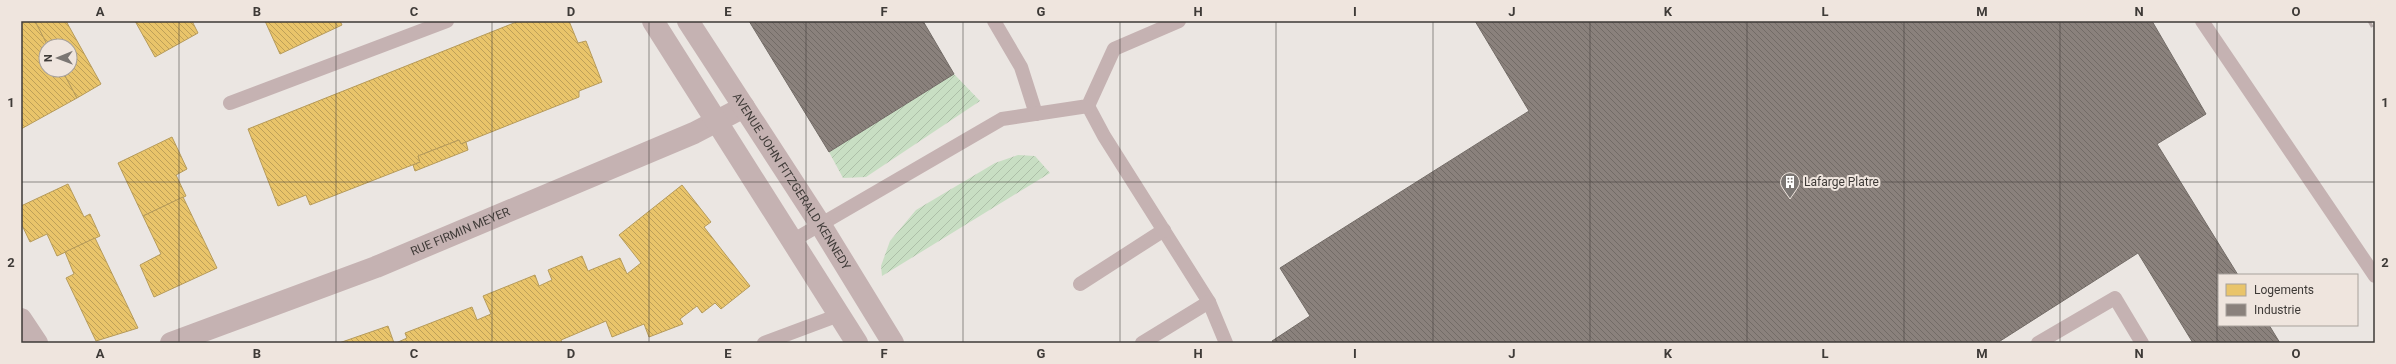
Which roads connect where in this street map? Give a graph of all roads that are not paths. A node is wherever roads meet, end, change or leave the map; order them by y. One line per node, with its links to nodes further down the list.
1 (447, 21): 7 (lane)
2 (653, 21): 11 (street)
3 (688, 21): 9 (street, AVENUE JOHN FITZGERALD KENNEDY)
4 (994, 21): 10 (lane)
5 (1180, 21): 8 (lane)
6 (2202, 21): 15 (lane)
7 (230, 103)
8 (1088, 106): 10 (lane); 13 (lane)
9 (744, 107): 11 (street, RUE FIRMIN MEYER); 12 (street, AVENUE JOHN FITZGERALD KENNEDY)
10 (1036, 114): 12 (lane)
11 (716, 122): 14 (street); 21 (street, RUE FIRMIN MEYER)
12 (820, 224): 14 (lane); 24 (street, AVENUE JOHN FITZGERALD KENNEDY)
13 (1164, 230): 16 (lane); 17 (lane)
14 (792, 240): 18 (street)
15 (2375, 276)
16 (1080, 284)
17 (1209, 302): 25 (lane); 26 (lane)
18 (839, 315): 22 (lane); 23 (street)
19 (21, 319): 20 (street)
20 (37, 343)
21 (171, 343)
22 (764, 343)
23 (857, 343)
24 (893, 343)
25 (1142, 343)
26 (1226, 343)
27 (2038, 343): 28 (lane)
28 (2142, 343)

